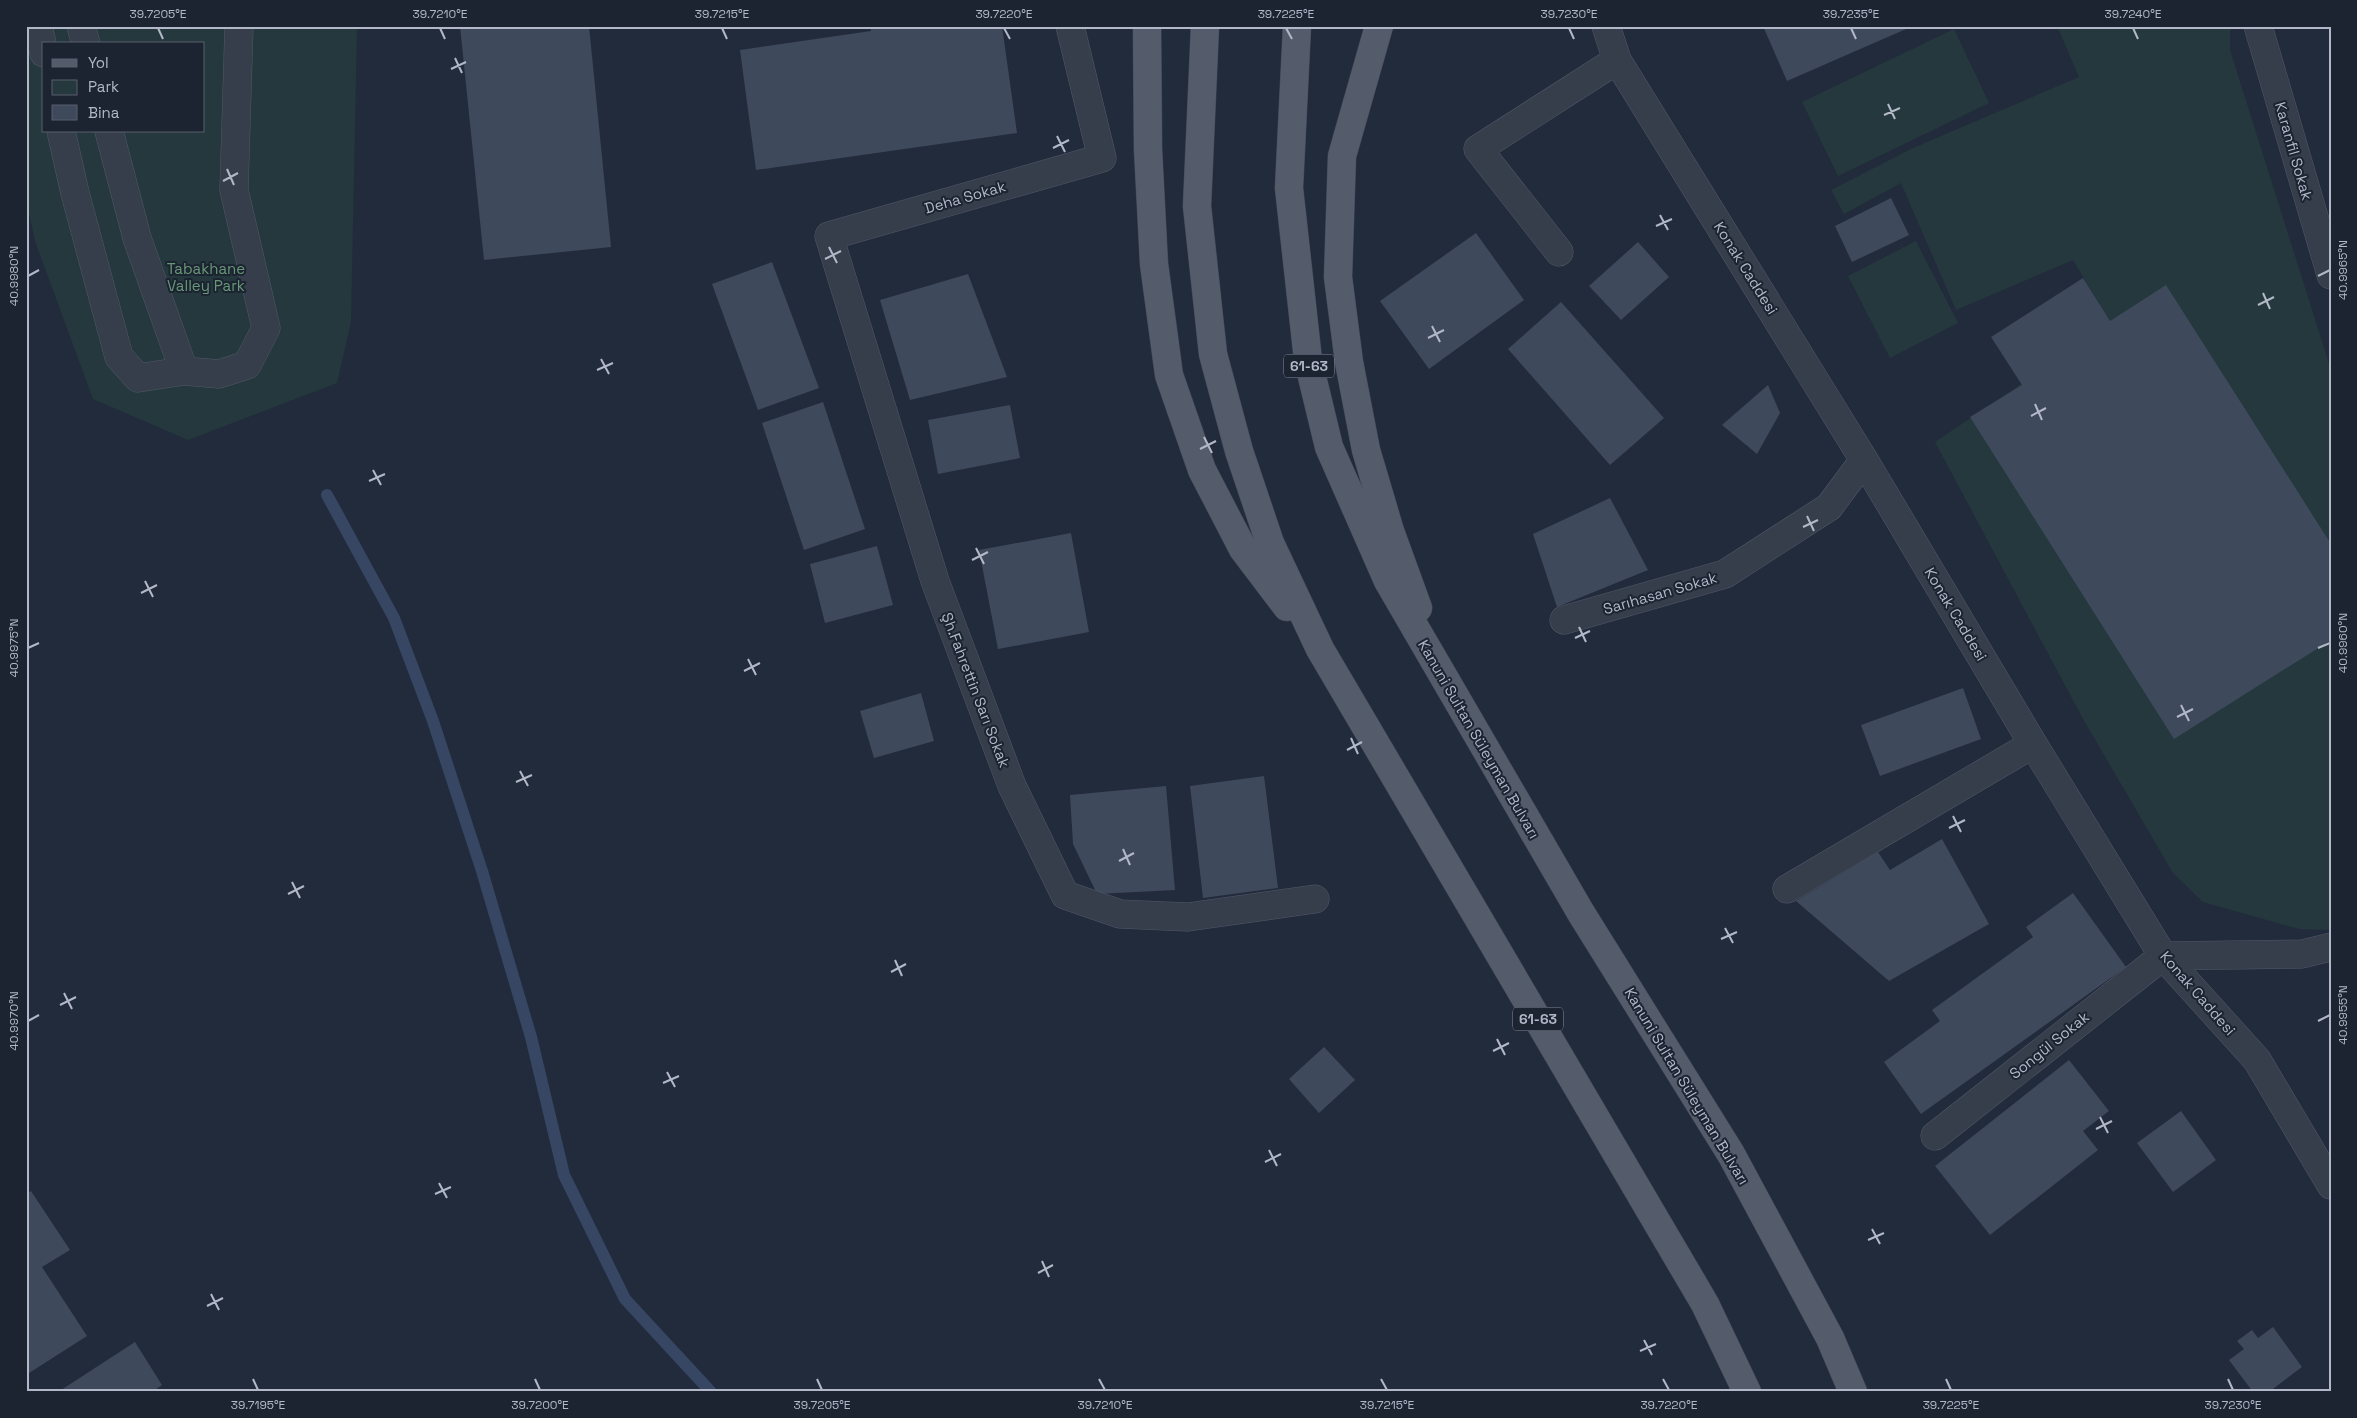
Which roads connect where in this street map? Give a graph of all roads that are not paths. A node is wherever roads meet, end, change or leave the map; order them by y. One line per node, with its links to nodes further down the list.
1 (38, 26): 12 (street)
2 (81, 26): 11 (street)
3 (239, 26): 19 (street)
4 (1070, 26): 16 (street, Deha Sokak)
5 (1147, 26): 22 (main road, 61-63)
6 (1205, 26): 22 (main road, 61-63)
7 (1297, 26): 23 (main road, Kanuni Sultan Süleyman Bulvarı / 61-63)
8 (1379, 26): 23 (main road, 61-63)
9 (1606, 26): 13 (street, Konak Caddesi)
10 (2258, 26): 18 (street, Karanfil Sokak)
11 (85, 42)
12 (42, 44)
13 (1617, 60): 17 (street); 20 (street, Konak Caddesi)
14 (61, 132): 19 (street)
15 (109, 132): 19 (street)
16 (829, 236): 26 (street, Şh.Fahrettin Sarı Sokak)
17 (1560, 252)
18 (2331, 275)
19 (184, 371)
20 (1864, 460): 21 (street, Sarıhasan Sokak); 24 (street, Konak Caddesi)
21 (1564, 620)
22 (1320, 650): 31 (main road, 61-63)
23 (1444, 677): 32 (main road, Kanuni Sultan Süleyman Bulvarı / 61-63)
24 (2033, 744): 25 (street); 28 (street, Konak Caddesi)
25 (1787, 890)
26 (1315, 899)
27 (2331, 947): 28 (street)
28 (2163, 956): 29 (street, Songül Sokak); 30 (street, Konak Caddesi)
29 (1935, 1136)
30 (2331, 1185)
31 (1748, 1392)
32 (1853, 1392)

